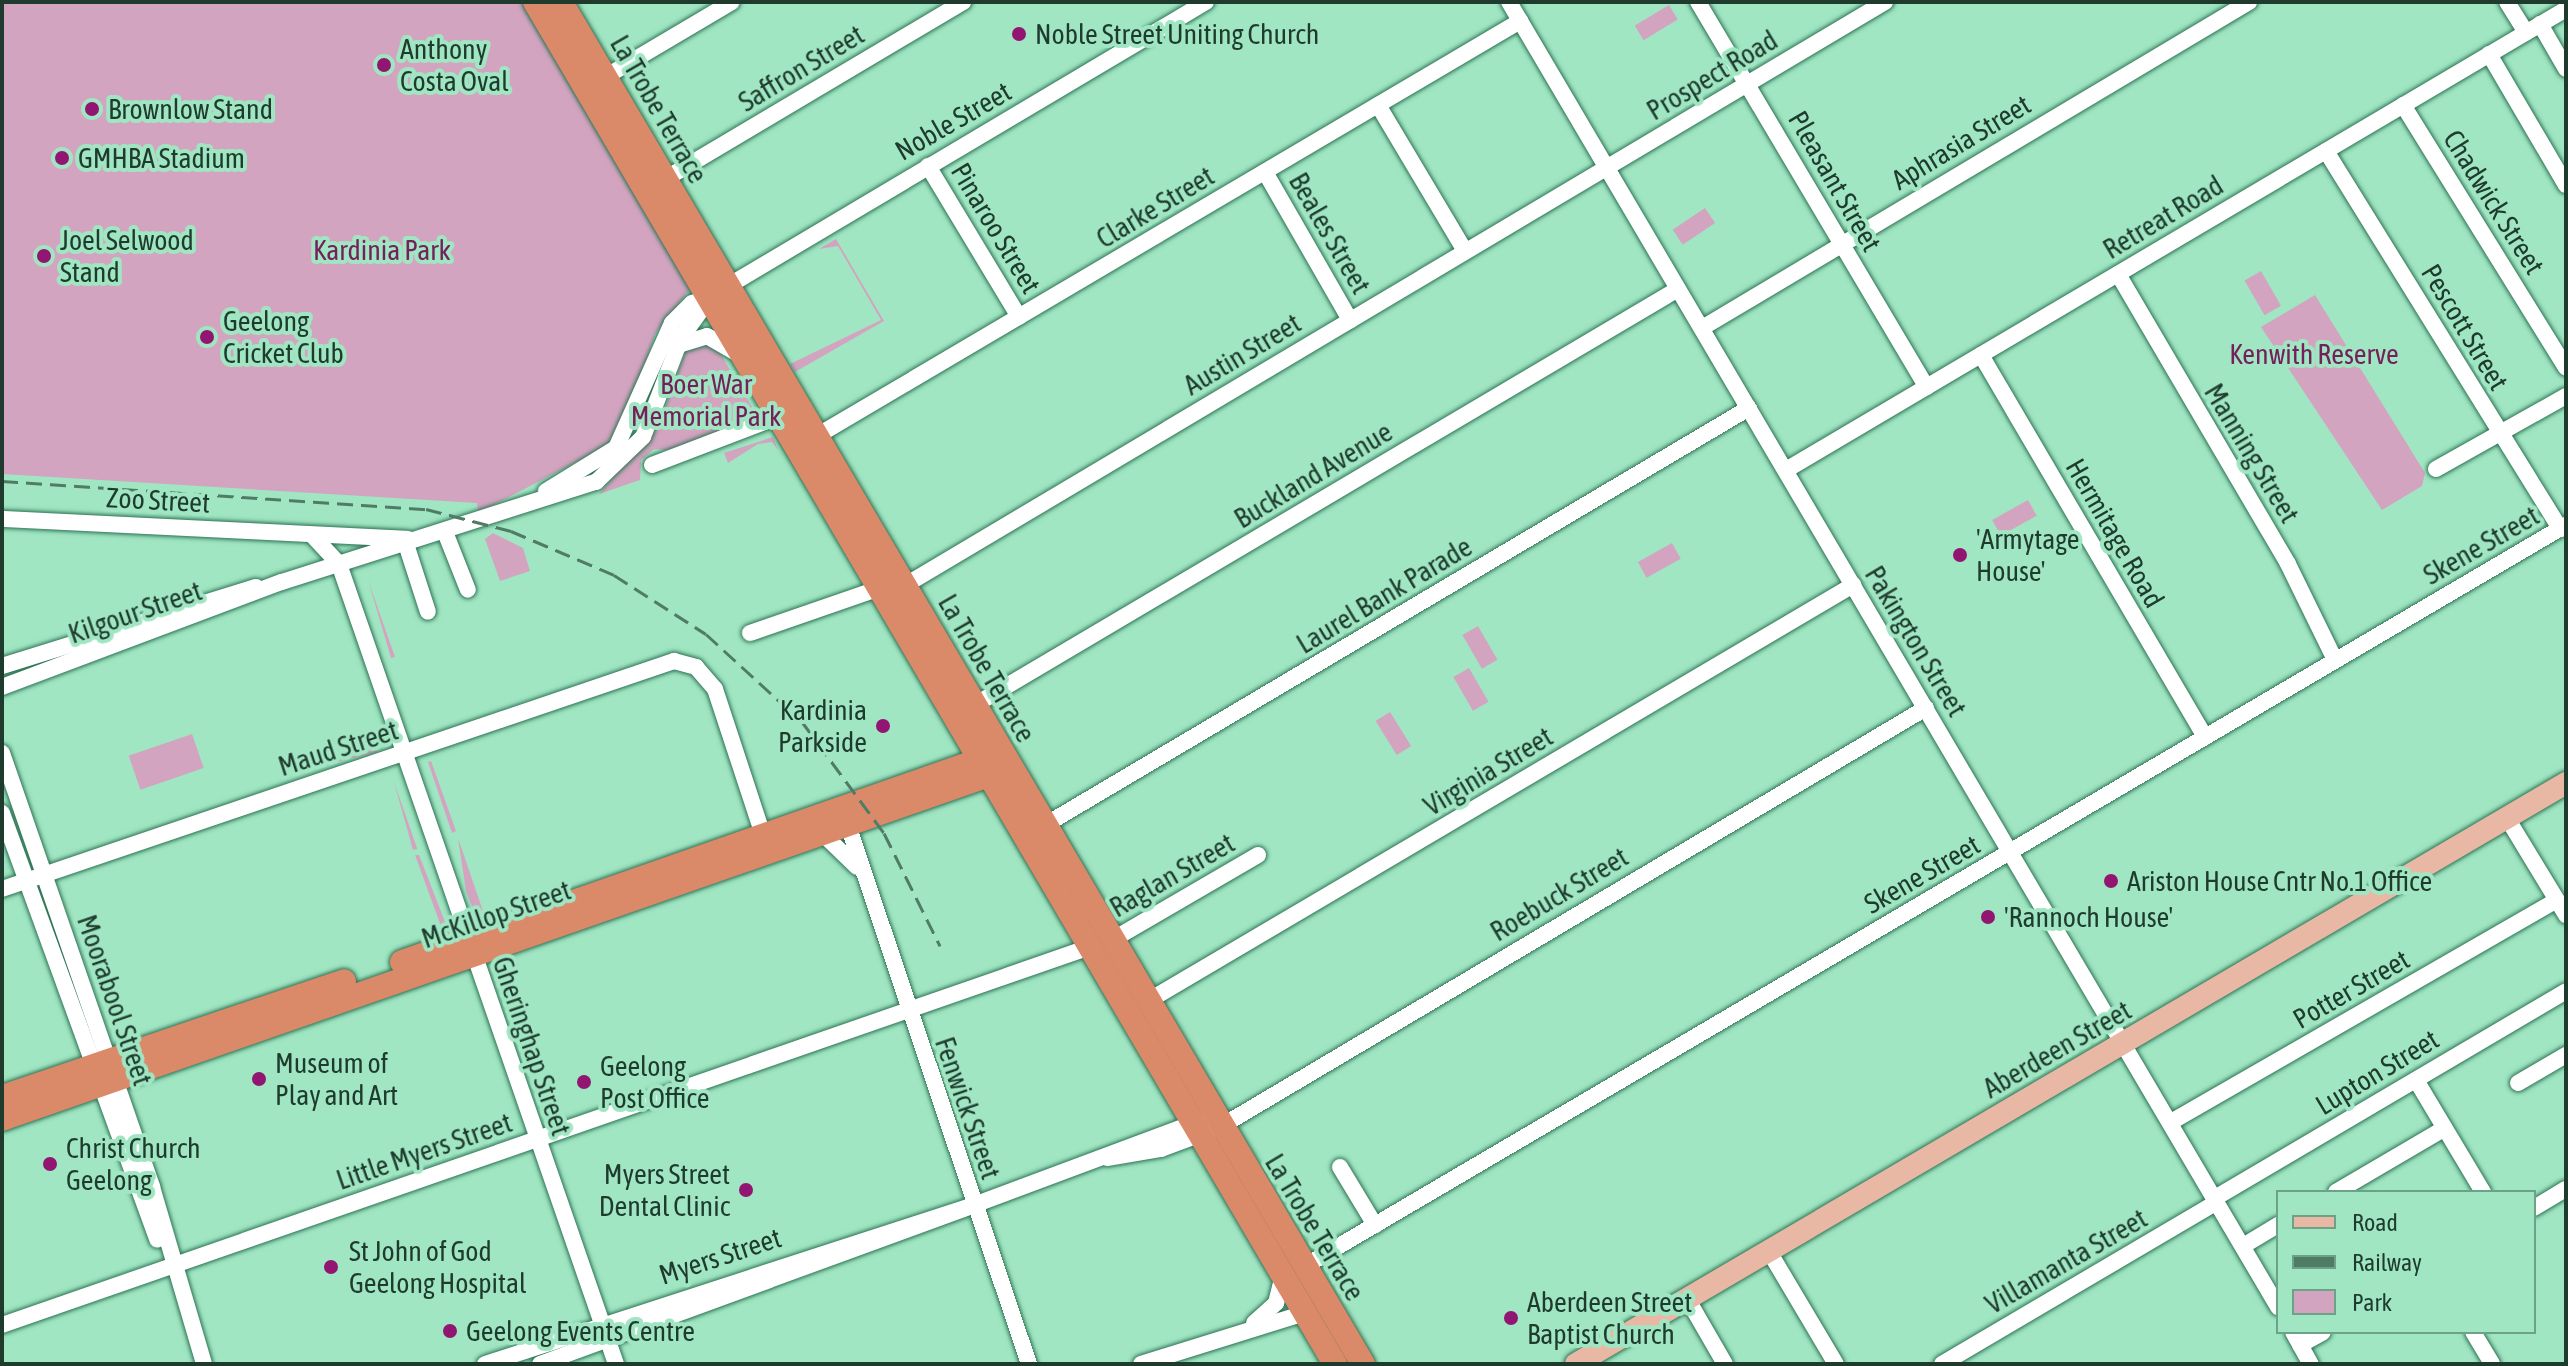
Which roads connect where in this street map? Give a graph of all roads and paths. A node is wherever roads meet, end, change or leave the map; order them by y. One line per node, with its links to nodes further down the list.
1 (535, 2): 29 (highway, La Trobe Terrace)
2 (561, 2): 15 (highway, La Trobe Terrace)
3 (732, 2): 15 (street)
4 (963, 2): 23 (street, Saffron Street)
5 (1206, 2): 20 (street, Noble Street)
6 (1698, 2): 16 (street, Pleasant Street)
7 (1885, 2): 16 (street, Prospect Road)
8 (2249, 2): 25 (street, Aphrasia Street)
9 (2507, 2): 12 (street)
10 (1516, 8): 17 (street, Clarke Street); 21 (street, Pakington Street)
11 (2566, 9): 12 (street, Retreat Road)
12 (2533, 28): 13 (street, Retreat Road); 14 (street)
13 (2489, 54): 18 (street, Retreat Road); 24 (street)
14 (2566, 69)
15 (605, 77): 23 (highway, La Trobe Terrace)
16 (1748, 85): 21 (street, Prospect Road); 25 (street, Pleasant Street)
17 (1378, 105): 22 (street, Clarke Street); 26 (street)
18 (2403, 105): 19 (street, Retreat Road); 36 (street, Chadwick Street)
19 (2326, 151): 27 (street, Retreat Road); 41 (street, Pescott Street)
20 (928, 166): 29 (street, Noble Street); 30 (street, Pinaroo Street)
21 (1606, 167): 26 (street, Austin Street); 28 (street, Pakington Street)
22 (1265, 172): 30 (street, Clarke Street); 31 (street, Beales Street)
23 (665, 179): 29 (highway, La Trobe Terrace)
24 (2566, 185)
25 (1841, 244): 32 (street, Aphrasia Street); 37 (street, Pleasant Street)
26 (1465, 251): 31 (street, Austin Street)
27 (2118, 274): 34 (street, Retreat Road); 60 (street, Manning Street)
28 (1678, 289): 32 (street, Pakington Street); 64 (street, Buckland Avenue)
29 (719, 292): 33 (street, Kilgour Street); 35 (highway, La Trobe Terrace); 42 (highway, La Trobe Terrace); 46 (street, Kilgour Street)
30 (1019, 317): 42 (street, Clarke Street)
31 (1350, 320): 54 (street, Austin Street)
32 (1702, 328): 39 (street, Pakington Street)
33 (678, 345): 35 (street); 46 (street, Kilgour Street)
34 (1981, 355): 37 (street, Retreat Road); 66 (street, Hermitage Road)
35 (743, 358): 40 (highway, La Trobe Terrace)
36 (2566, 368)
37 (1927, 387): 45 (street, Retreat Road)
38 (2566, 396): 41 (street)
39 (1749, 408): 45 (street, Pakington Street); 74 (street, Laurel Bank Parade)
40 (778, 417): 43 (street); 54 (highway, La Trobe Terrace)
41 (2503, 433): 44 (street); 48 (street, Pescott Street)
42 (815, 437): 54 (highway, La Trobe Terrace)
43 (652, 465)
44 (2436, 469)
45 (1786, 470): 53 (street, Pakington Street)
46 (505, 513): 49 (street, Kilgour Street)
47 (2, 519): 50 (street, Zoo Street)
48 (2563, 527): 60 (street, Skene Street)
49 (445, 532): 51 (street, Kilgour Street); 55 (street)
50 (312, 535): 51 (street, Zoo Street); 52 (street)
51 (413, 541): 52 (street, Kilgour Street); 56 (street)
52 (339, 564): 57 (street, Kilgour Street); 68 (street, Gheringhap Street)
53 (1853, 585): 65 (street, Pakington Street); 87 (street, Virginia Street)
54 (892, 587): 58 (street); 64 (highway, La Trobe Terrace); 69 (highway, La Trobe Terrace)
55 (464, 589)
56 (428, 612)
57 (153, 624): 59 (street, Kilgour Street); 61 (street, Kilgour Street)
58 (750, 633)
59 (58, 648): 61 (street); 62 (street, Kilgour Street)
60 (2335, 660): 66 (street, Skene Street)
61 (63, 665): 63 (street, Kilgour Street)
62 (2, 666)
63 (2, 687)
64 (973, 706): 69 (highway, La Trobe Terrace)
65 (1926, 708): 77 (street, Pakington Street); 97 (street, Roebuck Street)
66 (2205, 737): 77 (street, Skene Street)
67 (2, 753): 80 (street, Moorabool Street)
68 (404, 754): 76 (street, Maud Street); 80 (street, Maud Street); 85 (street, Gheringhap Street)
69 (995, 764): 73 (highway, McKillop Street); 74 (highway, La Trobe Terrace); 76 (highway, McKillop Street); 84 (highway, La Trobe Terrace)
70 (2566, 783): 72 (main road, Aberdeen Street)
71 (2, 813): 81 (street, Moorabool Street)
72 (2507, 818): 83 (street); 89 (main road, Aberdeen Street)
73 (848, 825): 75 (highway, McKillop Street); 76 (highway); 79 (street, Fenwick Street)
74 (1045, 825): 84 (highway, La Trobe Terrace)
75 (823, 834): 79 (street, Fenwick Street); 85 (highway, McKillop Street)
76 (763, 835): 85 (highway, McKillop Street)
77 (2010, 852): 89 (street, Pakington Street); 107 (street, Skene Street)
78 (1258, 855): 84 (street, Raglan Street)
79 (858, 868): 88 (street, Fenwick Street)
80 (45, 874): 81 (street, Maud Street); 91 (street, Moorabool Street)
81 (25, 881): 82 (street, Maud Street); 91 (street, Moorabool Street)
82 (2, 889)
83 (2562, 908): 96 (street, Potter Street)
84 (1101, 943): 87 (highway, La Trobe Terrace); 88 (street, Little Myers Street); 97 (highway, La Trobe Terrace)
85 (470, 946): 91 (highway, McKillop Street); 99 (street, Gheringhap Street)
86 (2566, 991): 92 (street, Lupton Street)
87 (1148, 1001): 97 (highway, La Trobe Terrace)
88 (906, 1010): 99 (street, Little Myers Street); 105 (street, Fenwick Street)
89 (2125, 1044): 96 (street, Pakington Street); 110 (main road, Aberdeen Street)
90 (2566, 1055): 93 (street)
91 (103, 1073): 94 (highway, McKillop Street); 95 (highway, McKillop Street); 111 (street, Moorabool Street)
92 (2416, 1080): 98 (street); 104 (street, Lupton Street)
93 (2518, 1083)
94 (2, 1097)
95 (2, 1119)
96 (2171, 1122): 104 (street, Pakington Street)
97 (1205, 1128): 105 (street, Myers Street); 112 (highway, La Trobe Terrace)
98 (2445, 1128): 102 (street); 103 (street)
99 (537, 1139): 111 (street, Little Myers Street); 116 (street, Gheringhap Street)
100 (1340, 1167): 107 (street)
101 (2566, 1189): 106 (street)
102 (2339, 1190)
103 (2482, 1190)
104 (2216, 1200): 109 (street, Pakington Street); 133 (street, Villamanta Street)
105 (974, 1205): 116 (street, Myers Street); 121 (street, Myers Street); 126 (street, Fenwick Street)
106 (2536, 1207)
107 (1375, 1225): 112 (street, Skene Street)
108 (2276, 1226): 109 (street)
109 (2243, 1246): 114 (street, Pakington Street)
110 (1770, 1253): 113 (main road, Aberdeen Street); 132 (street)
111 (170, 1266): 117 (street, Little Myers Street); 122 (street, Moorabool Street)
112 (1294, 1270): 115 (highway, La Trobe Terrace); 118 (street); 129 (highway, La Trobe Terrace)
113 (1688, 1300): 130 (main road, Aberdeen Street); 131 (street)
114 (2276, 1304)
115 (1305, 1313): 118 (street); 128 (highway, La Trobe Terrace)
116 (602, 1323): 121 (street, Gheringhap Street); 123 (street, Myers Street)
117 (2, 1325)
118 (1250, 1327): 127 (street)
119 (2474, 1334): 135 (street)
120 (2296, 1339): 134 (street)
121 (608, 1341): 124 (street, Myers Street); 125 (street, Gheringhap Street)
122 (204, 1364)
123 (485, 1364)
124 (540, 1364)
125 (616, 1364)
126 (1029, 1364)
127 (1141, 1364)
128 (1335, 1364)
129 (1363, 1364)
130 (1576, 1364)
131 (1725, 1364)
132 (1836, 1364)
133 (1942, 1364)
134 (2311, 1364)
135 (2492, 1364)

